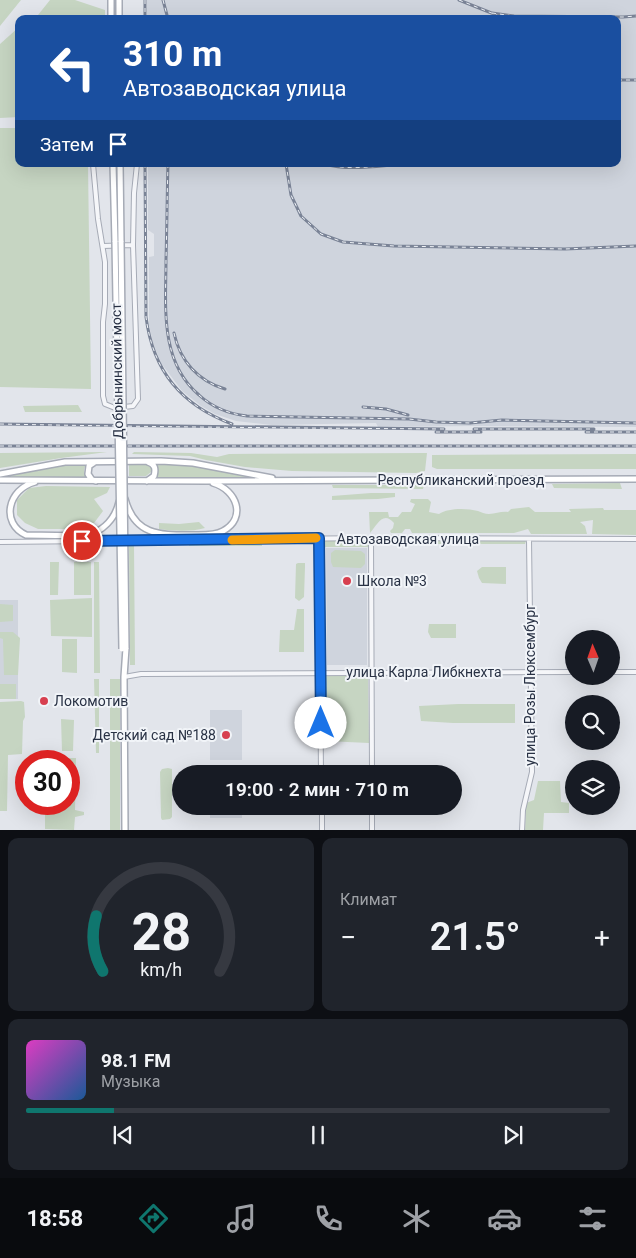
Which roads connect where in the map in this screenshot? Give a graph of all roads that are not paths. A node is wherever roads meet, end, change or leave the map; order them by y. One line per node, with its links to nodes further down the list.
1 (111, 0): 3 (main road)
2 (118, 0): 4 (main road)
3 (111, 15)
4 (119, 15)
5 (93, 167): 11 (street)
6 (113, 167): 9 (main road)
7 (120, 167): 9 (main road)
8 (137, 167): 10 (street)
9 (118, 242): 22 (main road, Добрынинский мост, bridge)
10 (133, 245): 11 (street); 11 (street)
11 (103, 246)
12 (98, 461): 13 (main road, Республиканский проезд); 14 (main road, Республиканский проезд); 19 (main road)
13 (143, 461): 17 (main road, Республиканский проезд); 20 (main road)
14 (0, 474)
15 (636, 479): 17 (main road, Республиканский проезд)
16 (0, 480): 18 (main road, Республиканский проезд)
17 (285, 480): 21 (main road, Республиканский проезд)
18 (48, 481): 19 (main road, Республиканский проезд); 22 (main road)
19 (97, 481): 20 (main road, Республиканский проезд)
20 (147, 481): 21 (main road, Республиканский проезд)
21 (206, 481): 22 (main road)
22 (122, 499): 34 (main road, Добрынинский мост, bridge)
23 (319, 538): 24 (street, Автозаводская улица); 27 (street, Автозаводская улица); 28 (street)
24 (371, 538): 26 (street, Автозаводская улица); 29 (street)
25 (636, 539): 26 (street, Автозаводская улица)
26 (529, 540): 30 (street, улица Розы Люксембург)
27 (0, 542)
28 (321, 672): 29 (street, улица Карла Либкнехта); 34 (street, улица Карла Либкнехта); 35 (street)
29 (371, 672): 30 (street, улица Карла Либкнехта); 36 (street)
30 (531, 672): 31 (street, улица Карла Либкнехта); 42 (street, улица Розы Люксембург)
31 (565, 672)
32 (620, 672): 33 (street)
33 (636, 672)
34 (124, 676): 39 (main road, Добрынинский мост)
35 (321, 765)
36 (372, 765)
37 (322, 815): 40 (street)
38 (372, 815): 41 (street)
39 (126, 830)
40 (322, 830)
41 (372, 830)
42 (522, 830)

